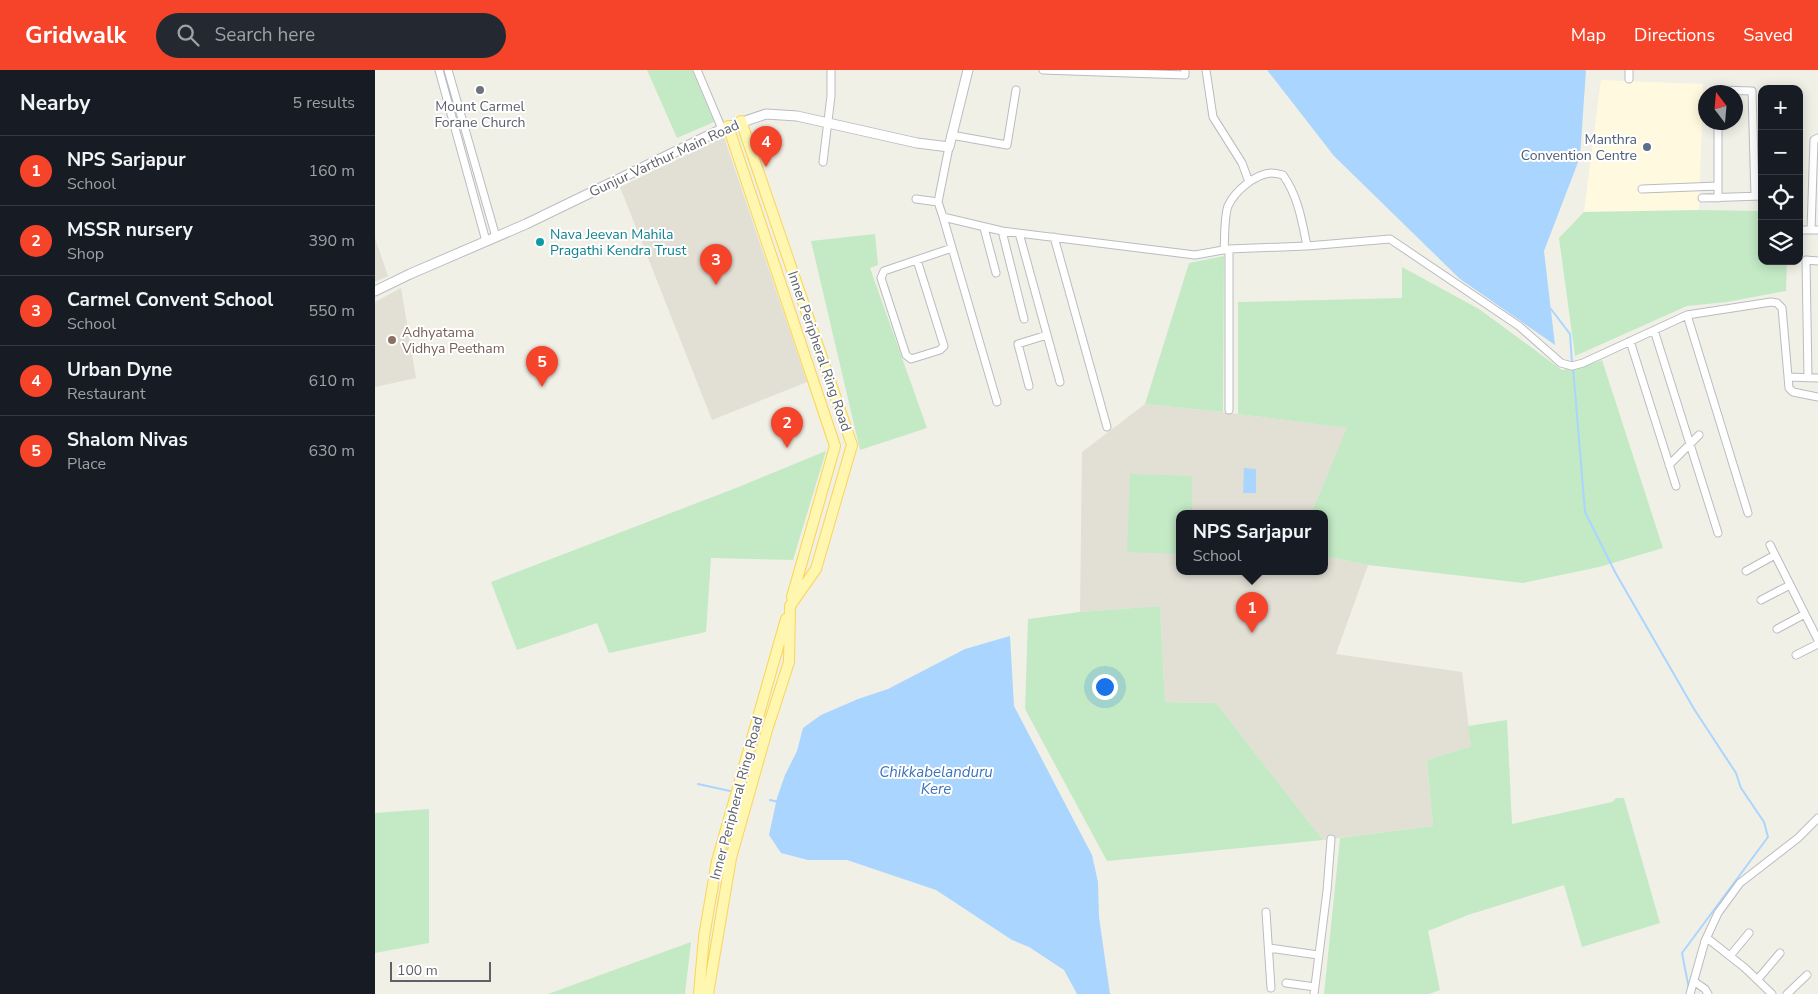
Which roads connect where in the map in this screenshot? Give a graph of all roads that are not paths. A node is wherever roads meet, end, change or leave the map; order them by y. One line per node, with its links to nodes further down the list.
1 (439, 70): 40 (street)
2 (448, 70): 38 (street)
3 (697, 70): 19 (street)
4 (831, 70): 18 (street)
5 (968, 70): 21 (main road)
6 (1043, 70): 7 (street)
7 (1054, 70): 11 (street)
8 (1185, 70): 13 (street)
9 (1206, 70): 25 (street)
10 (1629, 70): 14 (street)
11 (1087, 71): 12 (street)
12 (1119, 71): 13 (street)
13 (1151, 73)
14 (1629, 79)
15 (1016, 90): 21 (street)
16 (1743, 91): 28 (street)
17 (741, 121): 18 (main road, Gunjur Varthur Main Road); 19 (main road, Gunjur Varthur Main Road); 73 (main road, Inner Peripheral Ring Road)
18 (828, 123): 23 (main road, Gunjur Varthur Main Road); 24 (street)
19 (725, 128): 38 (main road, Gunjur Varthur Main Road); 73 (main road, Inner Peripheral Ring Road)
20 (1718, 130): 26 (street)
21 (951, 135): 23 (main road)
22 (1818, 138): 35 (street)
23 (949, 147): 32 (street)
24 (823, 162)
25 (1249, 182): 41 (street); 43 (street)
26 (1718, 186): 27 (street); 30 (street)
27 (1642, 189)
28 (1758, 196): 30 (street)
29 (1702, 198): 30 (street)
30 (1718, 198)
31 (916, 199): 32 (street)
32 (939, 202): 33 (street)
33 (943, 217): 34 (street); 42 (street)
34 (984, 228): 36 (street); 46 (street)
35 (1815, 230)
36 (1002, 231): 37 (street); 49 (street)
37 (1019, 233): 39 (street); 51 (street)
38 (496, 237): 40 (main road, Gunjur Varthur Main Road)
39 (1054, 237): 43 (street); 61 (street)
40 (486, 241): 47 (main road, Gunjur Varthur Main Road)
41 (1307, 246): 43 (street); 52 (street)
42 (952, 248): 44 (street); 59 (street)
43 (1227, 250): 60 (street)
44 (917, 260): 44 (street)
45 (1818, 260): 54 (street)
46 (996, 272)
47 (375, 291)
48 (1687, 315): 50 (street); 53 (street); 66 (street)
49 (1024, 319)
50 (1654, 330): 52 (street); 63 (street)
51 (1047, 335): 56 (street); 57 (street)
52 (1629, 341): 64 (street)
53 (1788, 377): 54 (street); 58 (street)
54 (1808, 378): 55 (street)
55 (1818, 378)
56 (1060, 382)
57 (1029, 386)
58 (1818, 397)
59 (997, 402)
60 (1229, 410)
61 (1107, 427)
62 (1699, 435): 63 (street)
63 (1690, 444): 64 (street); 67 (street)
64 (1669, 465): 65 (street)
65 (1676, 486)
66 (1748, 513)
67 (1718, 533)
68 (1770, 545): 69 (street)
69 (1775, 555): 70 (street); 71 (street)
70 (1746, 571)
71 (1790, 585): 72 (street); 74 (street)
72 (1761, 600)
73 (790, 606): 95 (main road, Inner Peripheral Ring Road); 96 (main road, Inner Peripheral Ring Road)
74 (1805, 614): 75 (street); 76 (street)
75 (1777, 629)
76 (1818, 640)
77 (1818, 644): 78 (street)
78 (1796, 655)
79 (1818, 818): 83 (street)
80 (1331, 839): 86 (street)
81 (1266, 912): 84 (street)
82 (1749, 932): 87 (street)
83 (1707, 938): 87 (street); 90 (street)
84 (1269, 948): 86 (street); 92 (street)
85 (1780, 953): 89 (street)
86 (1318, 955): 93 (street)
87 (1730, 956): 89 (street)
88 (1807, 975): 99 (street)
89 (1758, 979): 98 (street)
90 (1695, 982): 94 (street); 97 (street)
91 (1286, 983): 93 (street)
92 (1271, 988)
93 (1314, 991)
94 (1691, 993)
95 (699, 994)
96 (708, 994)
97 (1709, 994)
98 (1772, 994)
99 (1787, 994)

